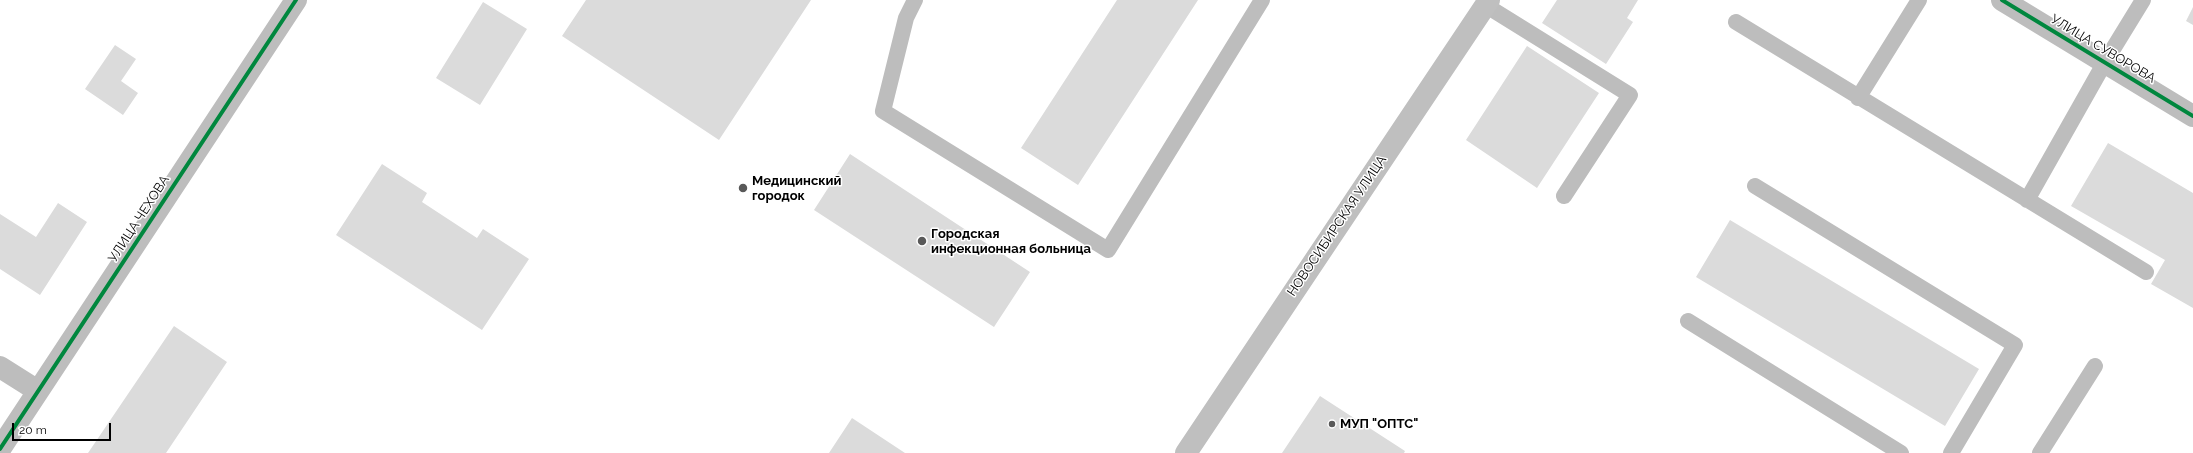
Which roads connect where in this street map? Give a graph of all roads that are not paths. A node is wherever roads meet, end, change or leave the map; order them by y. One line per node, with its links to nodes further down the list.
1 (296, 0): 19 (street, УЛИЦА ЧЕХОВА)
2 (915, 0): 3 (lane)
3 (1262, 0)
4 (1919, 0): 10 (lane)
5 (2002, 0): 9 (street, УЛИЦА СУВОРОВА)
6 (2143, 0): 9 (lane)
7 (1487, 3): 13 (lane); 21 (main road, НОВОСИБИРСКАЯ УЛИЦА)
8 (1736, 22): 10 (lane)
9 (2105, 62): 11 (street, УЛИЦА СУВОРОВА); 14 (lane)
10 (1858, 98): 14 (lane)
11 (2193, 116)
12 (1755, 186): 23 (lane)
13 (1564, 196)
14 (2027, 200): 15 (lane)
15 (2146, 272)
16 (1688, 321): 22 (lane)
17 (2095, 366): 24 (lane)
18 (0, 367): 19 (street)
19 (38, 391): 20 (street, УЛИЦА ЧЕХОВА)
20 (0, 449)
21 (1186, 453)
22 (1901, 453)
23 (1951, 453)
24 (2040, 453)

